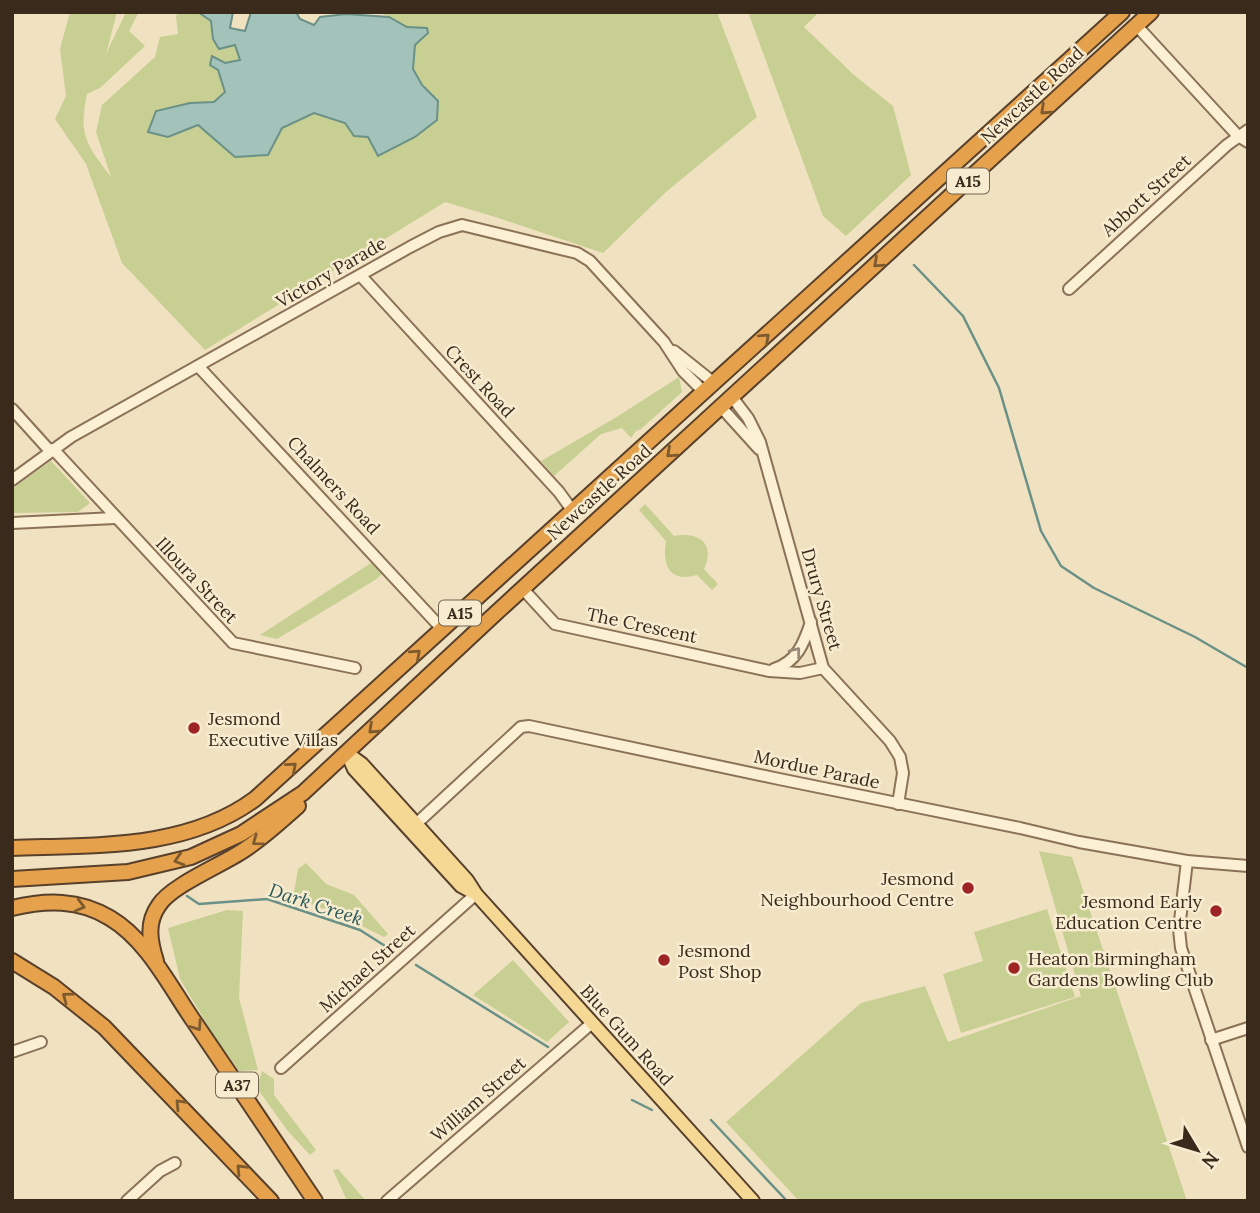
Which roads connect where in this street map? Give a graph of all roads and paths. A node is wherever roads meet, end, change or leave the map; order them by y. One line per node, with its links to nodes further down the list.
1 (1123, 12): 3 (highway); 8 (highway, Newcastle Road / A15, one-way to 1)
2 (1151, 12): 3 (highway, Newcastle Road / A15)
3 (1136, 25): 4 (street); 9 (highway, Newcastle Road / A15, one-way to 9)
4 (1245, 136): 6 (street, Abbott Street)
5 (361, 276): 7 (street, Victory Parade); 8 (street, Victory Parade); 13 (street, Crest Road)
6 (1069, 289)
7 (198, 366): 11 (street, Victory Parade); 18 (street, Chalmers Road)
8 (709, 388): 9 (highway); 13 (highway, Newcastle Road / A15)
9 (726, 402): 16 (highway, Newcastle Road / A15, one-way to 16); 17 (street, Drury Street)
10 (12, 409): 11 (street, Illoura Street)
11 (52, 450): 12 (street, Victory Parade); 14 (street, Illoura Street)
12 (12, 480)
13 (572, 510): 18 (highway, Newcastle Road / A15)
14 (115, 518): 15 (street); 19 (street, Illoura Street)
15 (12, 523)
16 (522, 588): 21 (street, The Crescent); 23 (highway, Newcastle Road / A15, one-way to 23)
17 (811, 622): 20 (street, Drury Street); 21 (street, one-way to 17)
18 (443, 630): 22 (highway, Newcastle Road / A15, one-way to 18)
19 (355, 668)
20 (824, 668): 21 (street, The Crescent); 25 (street, Drury Street)
21 (769, 671)
22 (329, 734): 23 (highway); 27 (highway, Newcastle Road / A15, one-way to 22)
23 (347, 754): 24 (highway, Newcastle Road / A15); 26 (main road, Blue Gum Road); 31 (main road, Blue Gum Road)
24 (303, 793): 30 (highway, Newcastle Road / A15, one-way to 30); 34 (highway, one-way to 34)
25 (898, 804): 26 (street, Mordue Parade); 28 (street, Mordue Parade)
26 (416, 824): 31 (main road, Blue Gum Road)
27 (12, 848)
28 (1187, 861): 29 (street, Mordue Parade); 37 (street)
29 (1248, 866)
30 (12, 879)
31 (476, 894): 35 (main road, Blue Gum Road); 40 (street, Michael Street)
32 (12, 908): 34 (highway, A37, one-way to 34)
33 (12, 961): 45 (highway, one-way to 33)
34 (159, 969): 46 (highway, A37, one-way to 46)
35 (592, 1023): 43 (main road, Blue Gum Road); 47 (street, William Street)
36 (1248, 1028): 37 (street)
37 (1211, 1040): 41 (street)
38 (41, 1042): 39 (street)
39 (12, 1052)
40 (281, 1068)
41 (1248, 1147)
42 (176, 1163): 44 (street)
43 (752, 1200)
44 (127, 1201)
45 (271, 1201)
46 (315, 1201)
47 (387, 1201)

